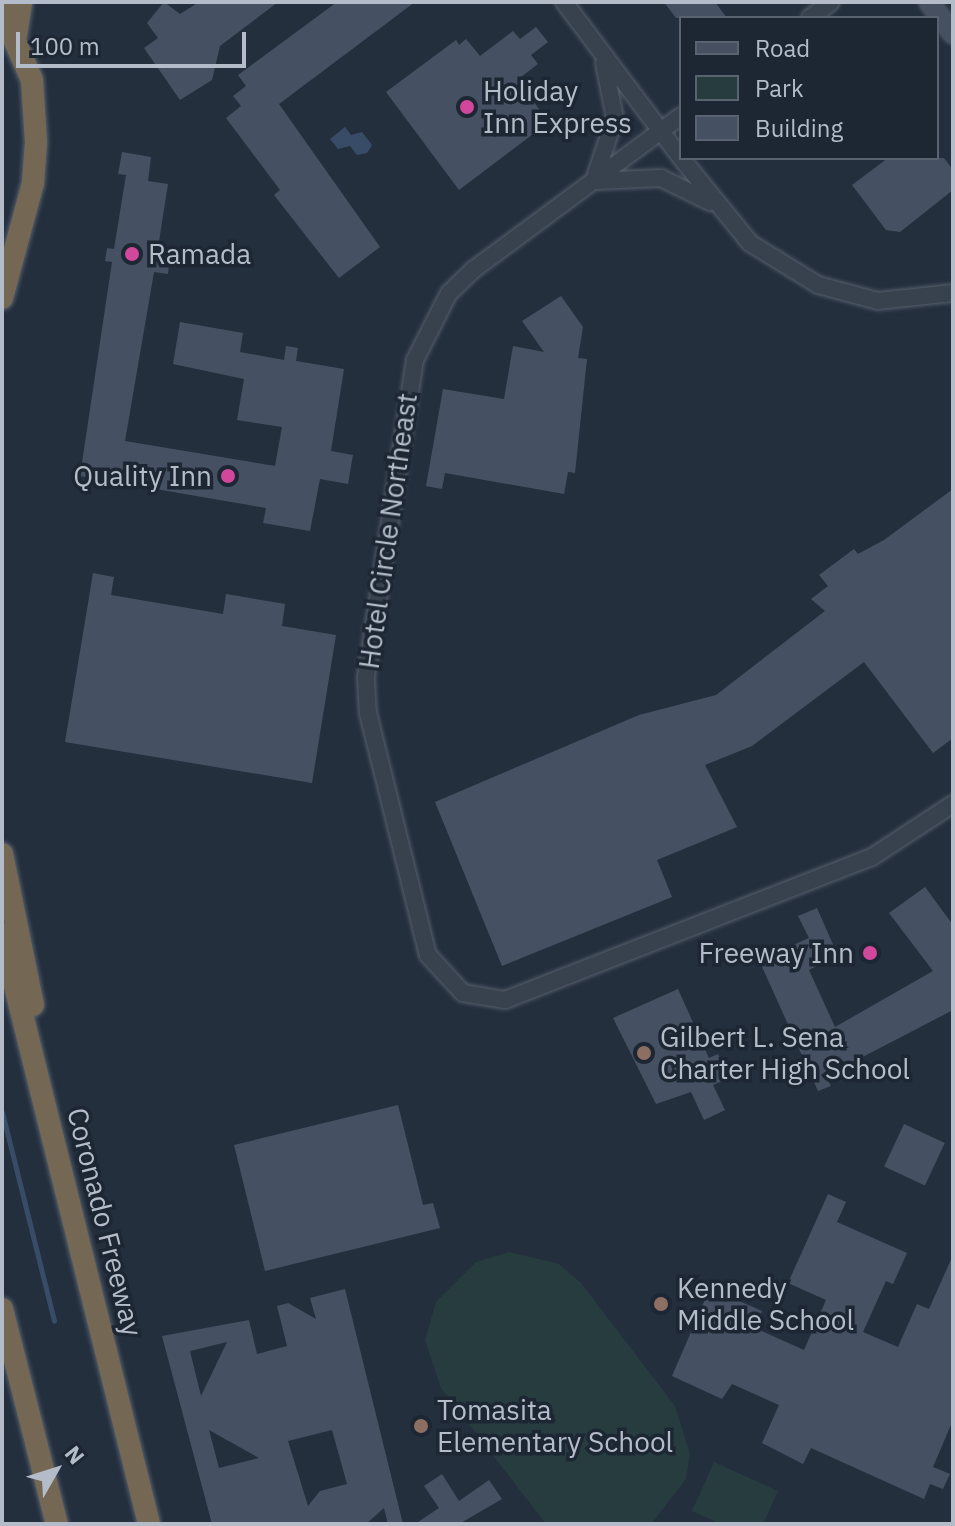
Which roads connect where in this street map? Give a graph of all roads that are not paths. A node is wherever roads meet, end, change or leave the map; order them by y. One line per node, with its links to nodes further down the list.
1 (564, 2): 7 (street)
2 (929, 2): 6 (main road)
3 (829, 3): 5 (street)
4 (9, 16): 15 (highway)
5 (813, 16)
6 (953, 34)
7 (600, 50): 9 (street); 12 (street)
8 (679, 118): 9 (street, Hotel Circle Northeast)
9 (661, 131): 10 (street); 12 (street, Hotel Circle Northeast)
10 (679, 155)
11 (683, 160): 13 (street)
12 (591, 183): 13 (street); 16 (street, Hotel Circle Northeast)
13 (720, 208): 14 (street)
14 (953, 293)
15 (2, 298)
16 (953, 804)
17 (2, 854): 19 (highway)
18 (2, 934): 19 (highway, Coronado Freeway)
19 (37, 1074): 22 (highway, Coronado Freeway)
20 (2, 1309): 21 (highway)
21 (57, 1524)
22 (149, 1524)

